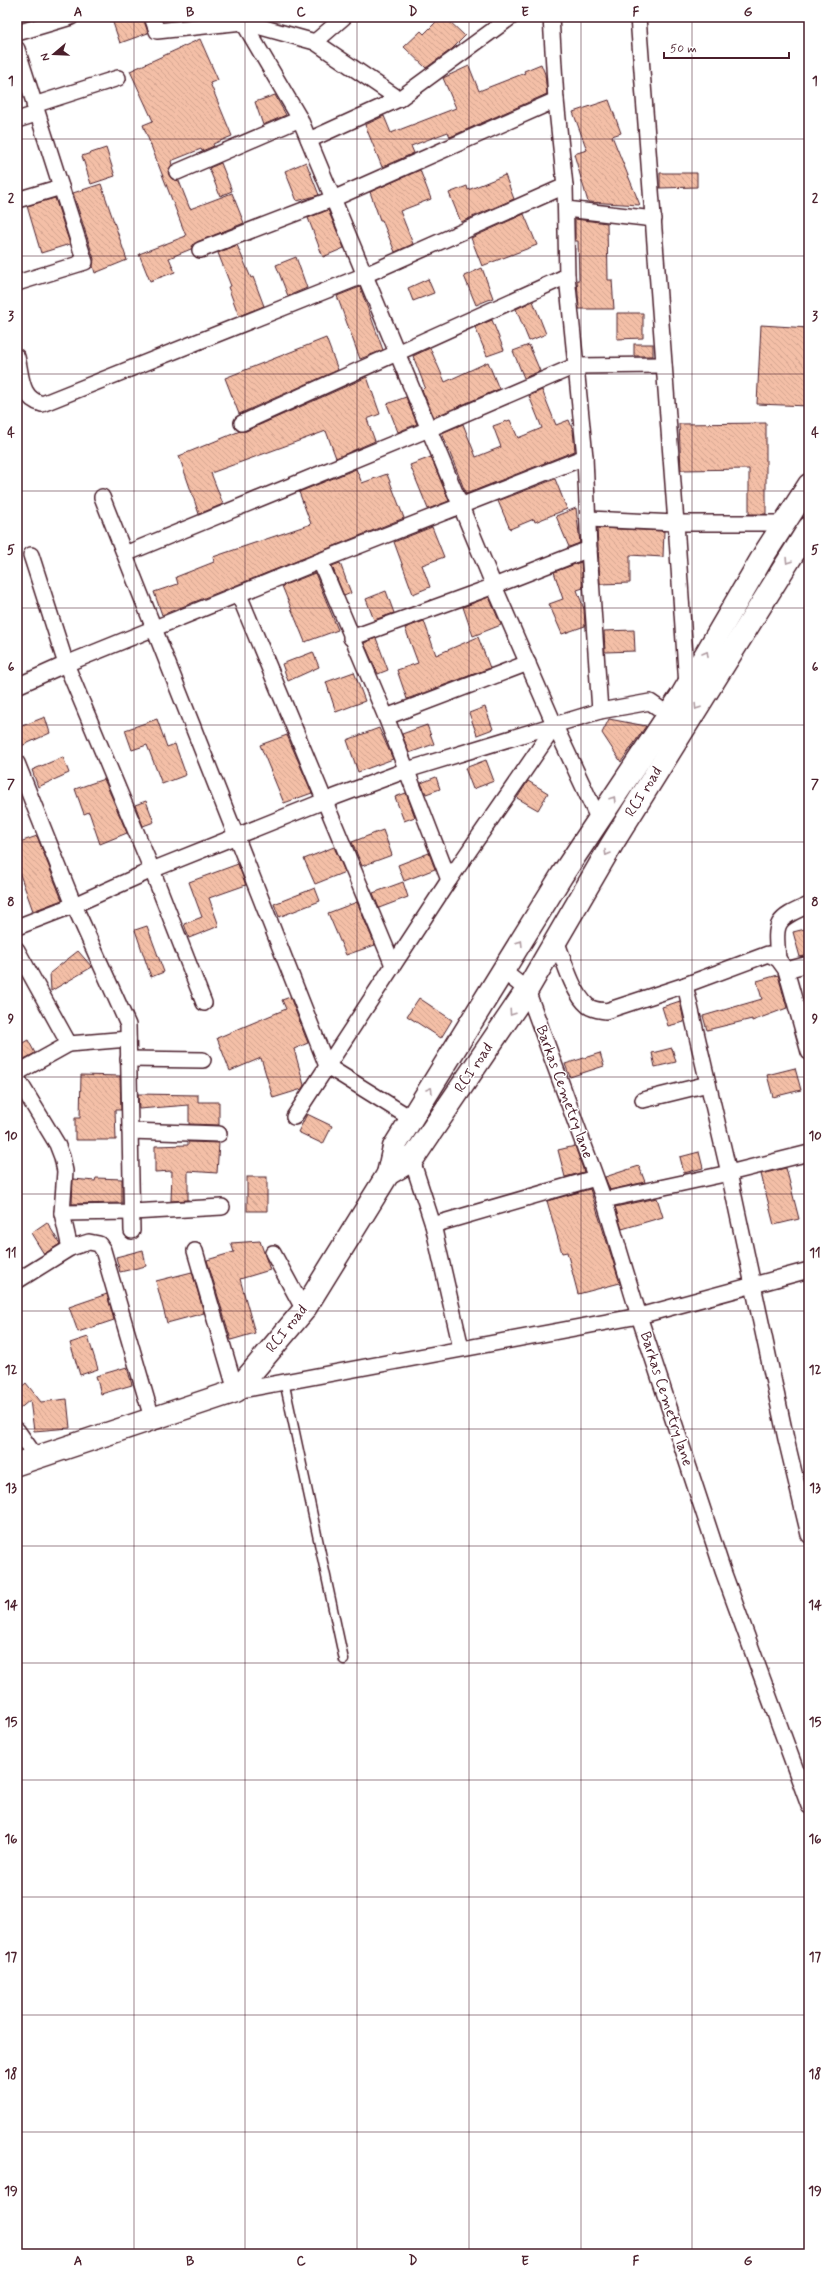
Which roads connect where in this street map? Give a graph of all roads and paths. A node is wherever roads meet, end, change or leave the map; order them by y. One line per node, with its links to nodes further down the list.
1 (71, 17): 8 (street)
2 (152, 17): 7 (street)
3 (344, 17): 9 (street)
4 (551, 17): 13 (street)
5 (638, 17): 24 (street)
6 (504, 19): 12 (street)
7 (246, 20): 9 (street); 15 (street)
8 (17, 33)
9 (315, 42): 12 (street)
10 (17, 48): 14 (street)
11 (118, 78): 14 (street)
12 (399, 99): 17 (street)
13 (556, 100): 19 (street); 21 (street)
14 (35, 109): 16 (street); 20 (street)
15 (300, 119): 17 (street); 18 (street)
16 (17, 120)
17 (309, 140): 21 (street)
18 (177, 172)
19 (565, 186): 23 (street); 26 (street)
20 (61, 187): 22 (street); 28 (street)
21 (335, 198): 25 (street); 26 (street)
22 (17, 200)
23 (566, 209): 24 (street); 27 (street)
24 (654, 219): 31 (street)
25 (200, 250)
26 (365, 275): 29 (street); 30 (street)
27 (567, 276): 29 (street); 32 (street)
28 (17, 283)
29 (398, 350): 33 (street); 34 (street)
30 (17, 357)
31 (664, 365): 32 (street); 40 (street)
32 (575, 366): 34 (street); 35 (street)
33 (242, 423)
34 (429, 429): 38 (street); 44 (street)
35 (585, 457): 38 (street); 39 (street)
36 (809, 485): 41 (street)
37 (102, 497): 44 (street)
38 (462, 505): 46 (street); 47 (street)
39 (588, 519): 40 (street); 43 (street)
40 (676, 523): 41 (street); 54 (street)
41 (784, 523): 54 (street, one-way to 41)
42 (809, 528): 57 (street, RCI road, one-way to 57)
43 (589, 549): 47 (street); 55 (street)
44 (125, 554): 49 (street)
45 (31, 555): 52 (street)
46 (320, 561): 48 (street); 50 (street)
47 (494, 586): 50 (street); 51 (street)
48 (239, 595): 49 (street); 61 (street)
49 (154, 628): 52 (street); 63 (street)
50 (351, 638): 56 (street)
51 (528, 663): 56 (street); 58 (street)
52 (66, 664): 53 (street); 64 (street)
53 (17, 686)
54 (687, 686): 57 (street)
55 (600, 711): 57 (street); 58 (street)
56 (386, 717): 60 (street)
57 (676, 720): 62 (street, one-way to 57); 69 (street, RCI road, one-way to 69)
58 (555, 726): 60 (street); 62 (street); 65 (street)
59 (17, 763): 66 (street)
60 (407, 770): 61 (street); 65 (street)
61 (324, 801): 63 (street); 73 (street)
62 (599, 820): 74 (street, one-way to 62)
63 (236, 837): 64 (street); 83 (street)
64 (152, 870): 66 (street); 77 (street)
65 (449, 880): 73 (street)
66 (74, 905): 68 (street); 78 (street)
67 (809, 905): 71 (street)
68 (17, 926)
69 (556, 940): 75 (street); 76 (street, RCI road)
70 (17, 950): 79 (street)
71 (782, 964): 72 (street); 75 (street); 80 (street)
72 (809, 964)
73 (393, 965): 83 (street)
74 (503, 971): 76 (street); 89 (street, one-way to 74)
75 (685, 985): 86 (street)
76 (527, 990): 94 (street, RCI road, one-way to 94); 97 (street, Barkas Cemetry lane)
77 (204, 1003)
78 (128, 1039): 79 (street); 81 (street)
79 (70, 1044): 84 (street)
80 (809, 1052)
81 (128, 1059): 82 (street); 90 (street)
82 (203, 1060)
83 (326, 1066): 88 (street); 89 (street)
84 (17, 1073)
85 (17, 1078): 101 (street)
86 (708, 1084): 87 (street); 95 (street)
87 (643, 1100)
88 (294, 1117)
89 (412, 1119): 92 (street)
90 (130, 1131): 91 (street); 100 (street)
91 (219, 1134)
92 (394, 1147): 94 (street); 96 (street)
93 (809, 1153): 95 (street)
94 (412, 1160): 96 (street, RCI road); 102 (street)
95 (729, 1173): 98 (street); 109 (street)
96 (388, 1174): 110 (street, RCI road)
97 (595, 1178): 98 (street, Barkas Cemetry lane); 102 (street)
98 (604, 1200): 111 (street, Barkas Cemetry lane)
99 (222, 1207): 100 (street)
100 (132, 1212): 101 (street); 103 (street)
101 (62, 1213): 104 (street)
102 (433, 1225): 112 (street)
103 (132, 1231)
104 (70, 1248): 108 (street); 115 (street)
105 (195, 1251): 114 (street)
106 (273, 1253): 110 (street)
107 (809, 1270): 109 (street)
108 (17, 1281)
109 (753, 1284): 111 (street); 118 (street)
110 (304, 1310): 114 (street, RCI road)
111 (638, 1316): 112 (street); 120 (street, Barkas Cemetry lane)
112 (461, 1348): 113 (street)
113 (284, 1382): 114 (street); 119 (lane)
114 (236, 1391): 115 (street)
115 (152, 1418): 117 (street)
116 (17, 1430): 117 (street)
117 (27, 1460)
118 (809, 1535)
119 (344, 1660)
120 (809, 1806)

